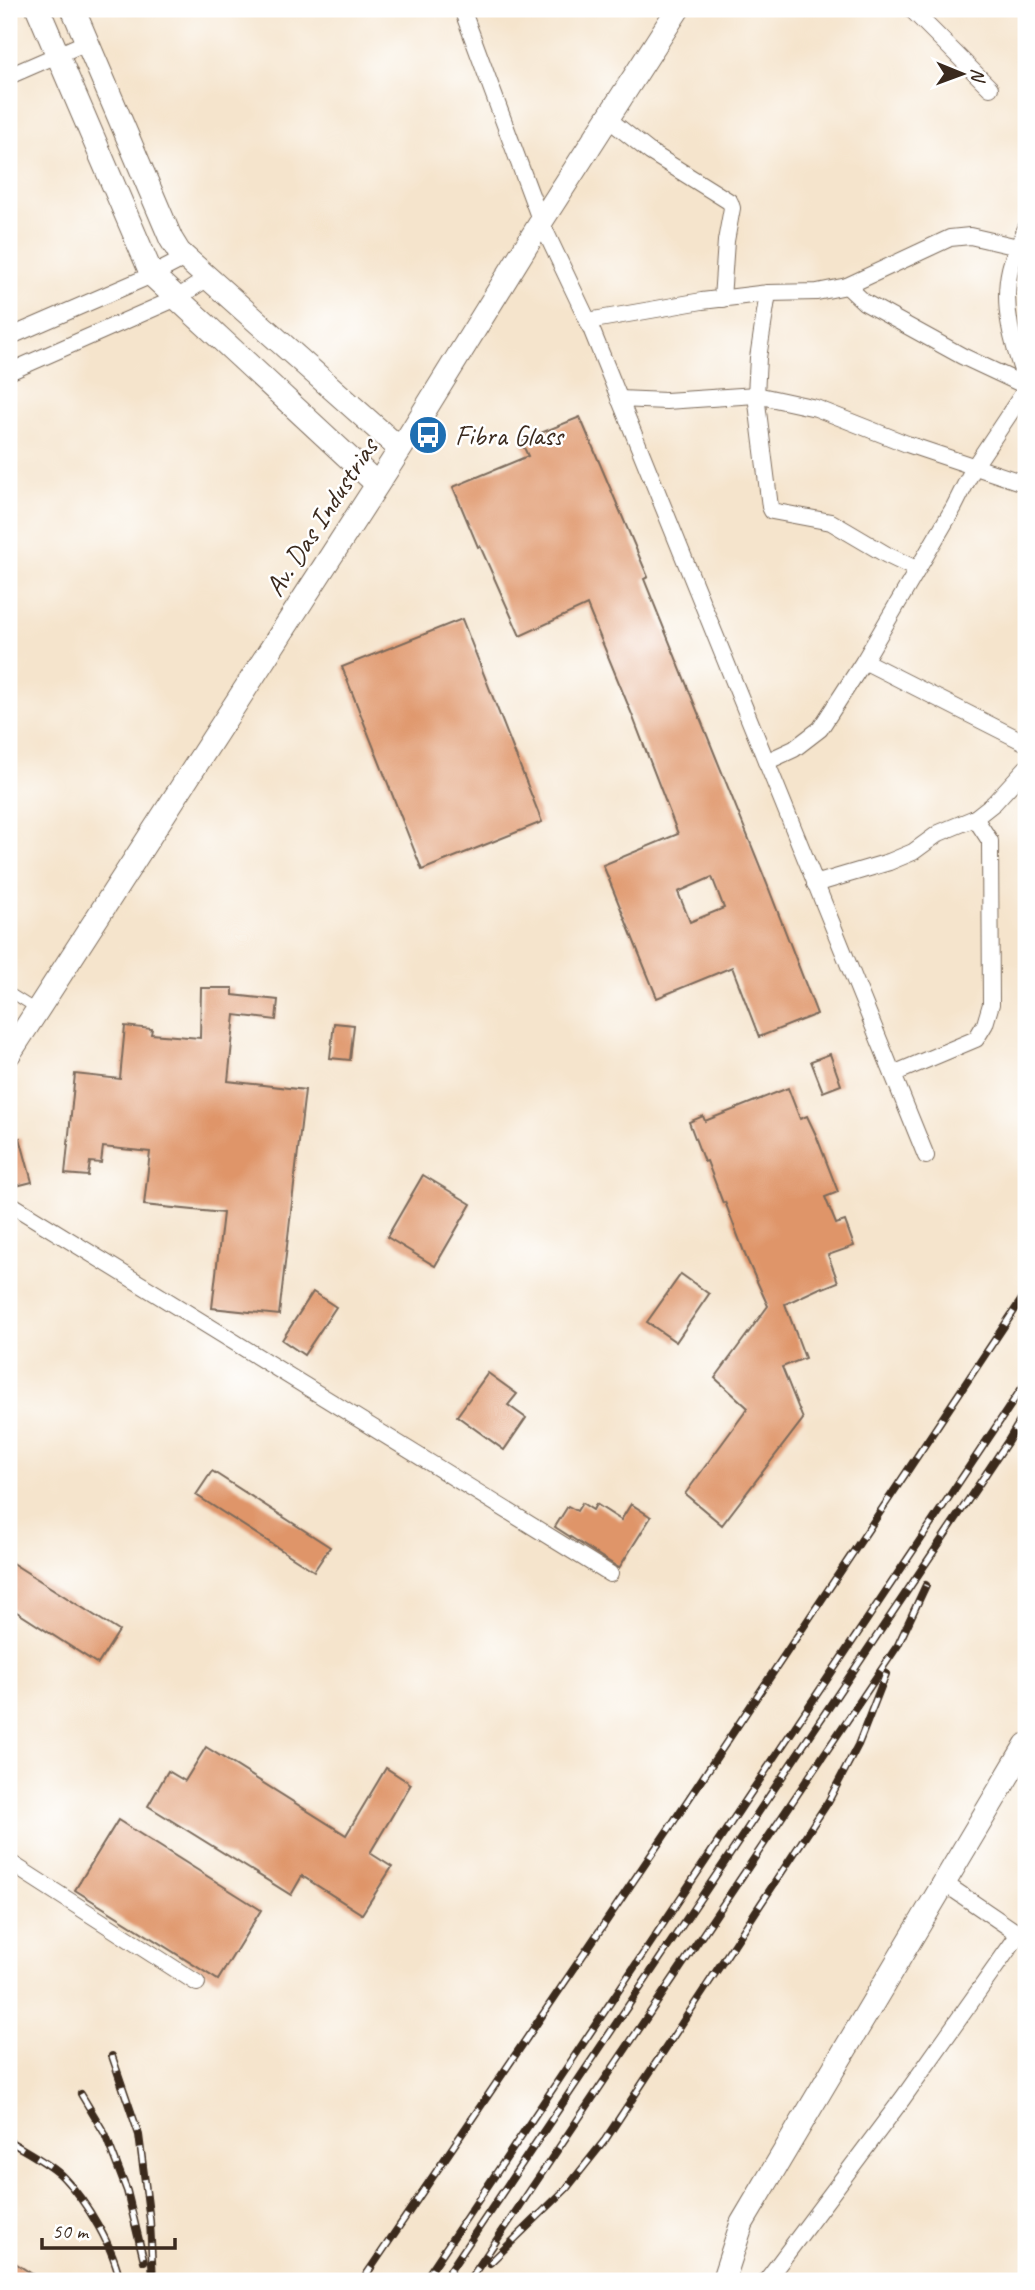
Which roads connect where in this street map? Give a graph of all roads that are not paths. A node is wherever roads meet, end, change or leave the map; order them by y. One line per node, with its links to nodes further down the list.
1 (38, 9): 7 (street)
2 (73, 9): 6 (street)
3 (462, 9): 11 (street)
4 (678, 9): 10 (street, Av. Das Industrias)
5 (911, 9): 9 (street)
6 (87, 42): 7 (street); 14 (street)
7 (58, 55): 8 (street); 15 (street)
8 (9, 76)
9 (990, 88)
10 (607, 118): 11 (street, Av. Das Industrias); 20 (street)
11 (541, 222): 21 (street); 27 (street, Av. Das Industrias)
12 (1026, 228): 13 (street)
13 (1022, 249): 17 (street); 24 (street)
14 (186, 258): 15 (street); 16 (street)
15 (152, 275): 19 (street); 22 (street)
16 (208, 278): 19 (street); 27 (street)
17 (847, 286): 18 (street); 24 (street)
18 (768, 293): 20 (street); 25 (street)
19 (177, 298): 23 (street); 29 (street)
20 (722, 299): 21 (street)
21 (588, 321): 26 (street)
22 (9, 337)
23 (9, 372)
24 (1026, 386): 28 (street)
25 (756, 395): 26 (street); 28 (street); 31 (street)
26 (619, 399): 34 (street)
27 (400, 449): 29 (street, Av. Das Industrias)
28 (974, 467): 30 (street); 31 (street)
29 (377, 484): 39 (street, Av. Das Industrias)
30 (1026, 484)
31 (916, 569): 32 (street)
32 (864, 661): 33 (street); 34 (street)
33 (1026, 743)
34 (766, 762): 37 (street)
35 (1026, 768): 36 (street)
36 (975, 818): 37 (street); 41 (street)
37 (815, 884): 41 (street)
38 (9, 992): 39 (lane)
39 (37, 1010): 40 (street, Av. Das Industrias)
40 (9, 1054)
41 (893, 1074): 42 (street)
42 (926, 1156)
43 (9, 1203): 44 (street)
44 (610, 1574)
45 (1026, 1745): 47 (street)
46 (9, 1862): 49 (street)
47 (944, 1883): 48 (street); 50 (street)
48 (1023, 1932): 51 (street)
49 (197, 1983)
50 (723, 2281)
51 (766, 2281)

